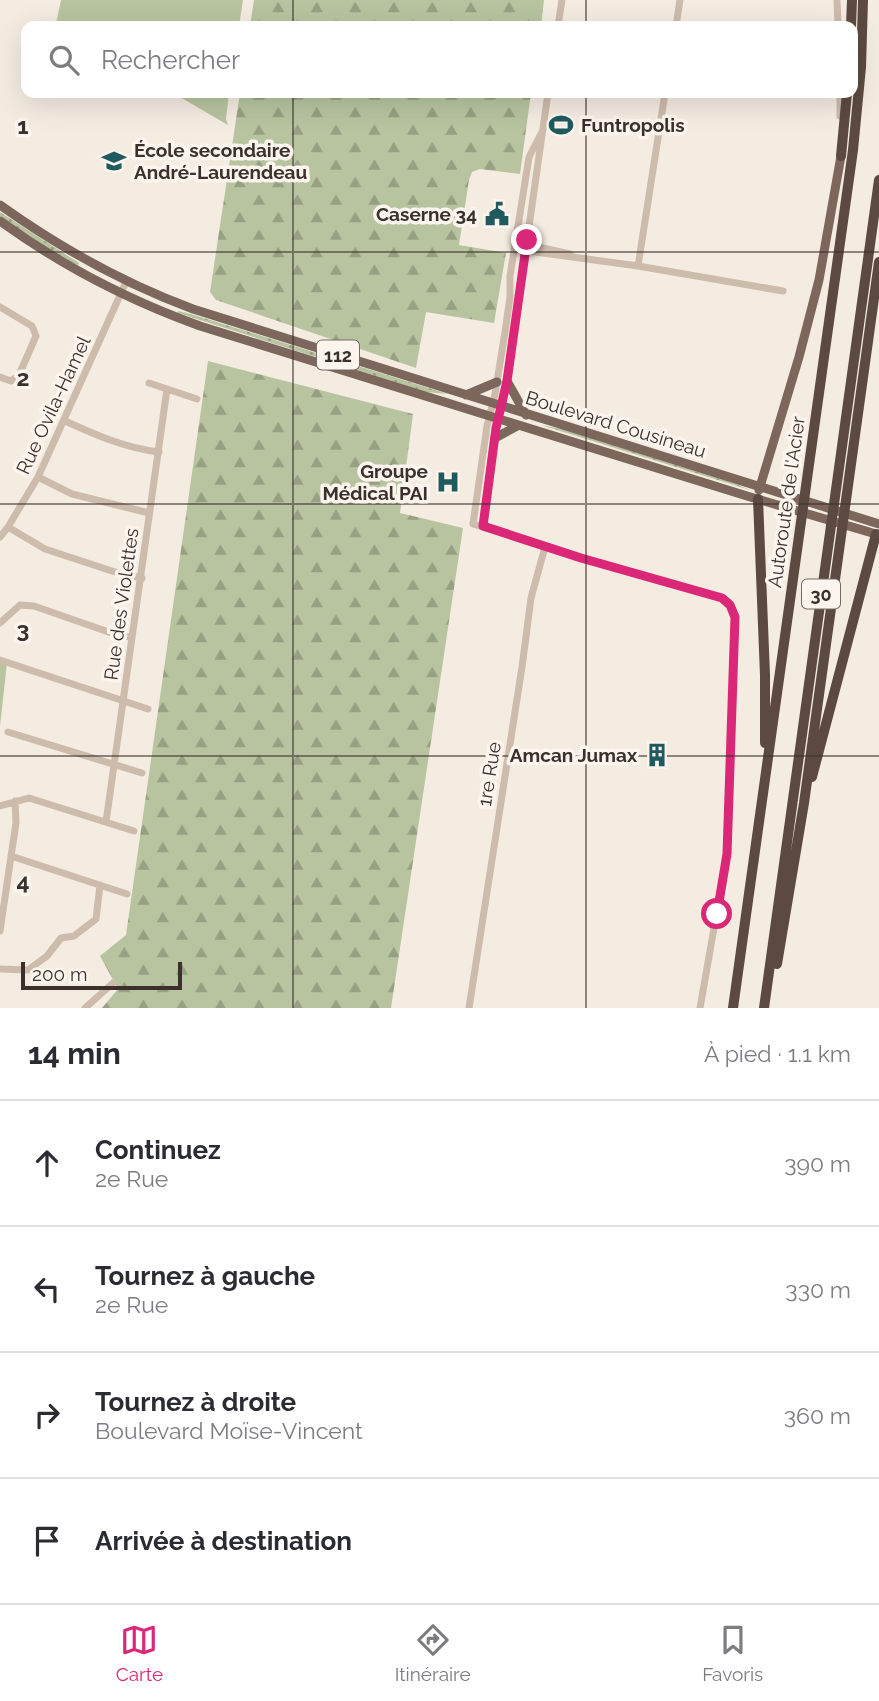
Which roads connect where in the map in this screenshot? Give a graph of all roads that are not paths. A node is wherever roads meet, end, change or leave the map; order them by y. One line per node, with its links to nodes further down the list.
1 (562, 0): 6 (street)
2 (680, 0): 7 (street)
3 (836, 0): 8 (street)
4 (852, 0): 9 (highway)
5 (863, 0): 57 (highway, Autoroute de l'Acier / 30)
6 (559, 21)
7 (677, 21)
8 (838, 21)
9 (851, 21)
10 (547, 98): 14 (street)
11 (664, 98): 22 (street)
12 (840, 98): 15 (street)
13 (847, 98): 15 (highway)
14 (543, 130): 19 (street); 20 (street)
15 (841, 156): 41 (main road)
16 (879, 180): 73 (highway, 30)
17 (0, 205): 23 (main road, Boulevard Cousineau / 112)
18 (0, 221): 25 (main road, Boulevard Cousineau / 112)
19 (515, 246): 20 (street); 28 (street)
20 (526, 248): 22 (street); 28 (street)
21 (879, 262): 59 (highway)
22 (638, 265): 24 (street)
23 (126, 282): 25 (street, Rue Ovila-Hamel); 31 (main road, Boulevard Cousineau / 112)
24 (783, 290)
25 (121, 294): 35 (main road, Boulevard Cousineau / 112); 36 (street, Rue Ovila-Hamel)
26 (0, 307): 27 (street)
27 (0, 377)
28 (502, 382): 31 (main road); 33 (street); 34 (main road)
29 (149, 383): 30 (street)
30 (167, 389): 32 (street); 39 (street, Rue des Violettes)
31 (466, 395): 33 (main road, Boulevard Cousineau / 112)
32 (197, 399)
33 (497, 406): 34 (main road, Boulevard Cousineau / 112); 35 (street)
34 (526, 415): 41 (main road, Boulevard Cousineau / 112)
35 (494, 417): 37 (main road, Boulevard Cousineau / 112); 38 (street); 43 (street)
36 (65, 421): 39 (street); 40 (street, Rue Ovila-Hamel)
37 (519, 425): 38 (main road); 41 (main road, Boulevard Cousineau / 112)
38 (495, 438): 43 (street)
39 (159, 452): 42 (street, Rue des Violettes)
40 (38, 477): 42 (street); 44 (street, Rue Ovila-Hamel)
41 (759, 493): 45 (main road, Boulevard Cousineau / 112); 45 (main road, Boulevard Cousineau / 112); 57 (highway)
42 (149, 513): 48 (street, Rue des Violettes)
43 (483, 526): 47 (street)
44 (8, 527): 46 (street, Rue Ovila-Hamel); 48 (street)
45 (878, 527): 59 (highway)
46 (0, 537)
47 (545, 547): 70 (street, 1re Rue); 71 (street)
48 (142, 578): 50 (street, Rue des Violettes)
49 (0, 623): 50 (street)
50 (132, 637): 52 (street, Rue des Violettes)
51 (0, 660): 52 (street)
52 (123, 699): 53 (street); 55 (street, Rue des Violettes)
53 (148, 709)
54 (8, 732): 55 (street)
55 (116, 763): 56 (street); 61 (street, Rue des Violettes)
56 (142, 773)
57 (765, 785): 72 (highway, Autoroute de l'Acier / 30)
58 (15, 801): 60 (street); 61 (street); 63 (street)
59 (804, 803): 73 (highway)
60 (0, 806)
61 (106, 822): 62 (street)
62 (134, 831)
63 (11, 856): 64 (street); 66 (street)
64 (100, 886): 65 (street); 67 (street)
65 (127, 894)
66 (0, 931)
67 (0, 969)
68 (113, 982): 69 (street)
69 (85, 1008)
70 (469, 1008)
71 (700, 1008)
72 (733, 1008)
73 (766, 1008)

